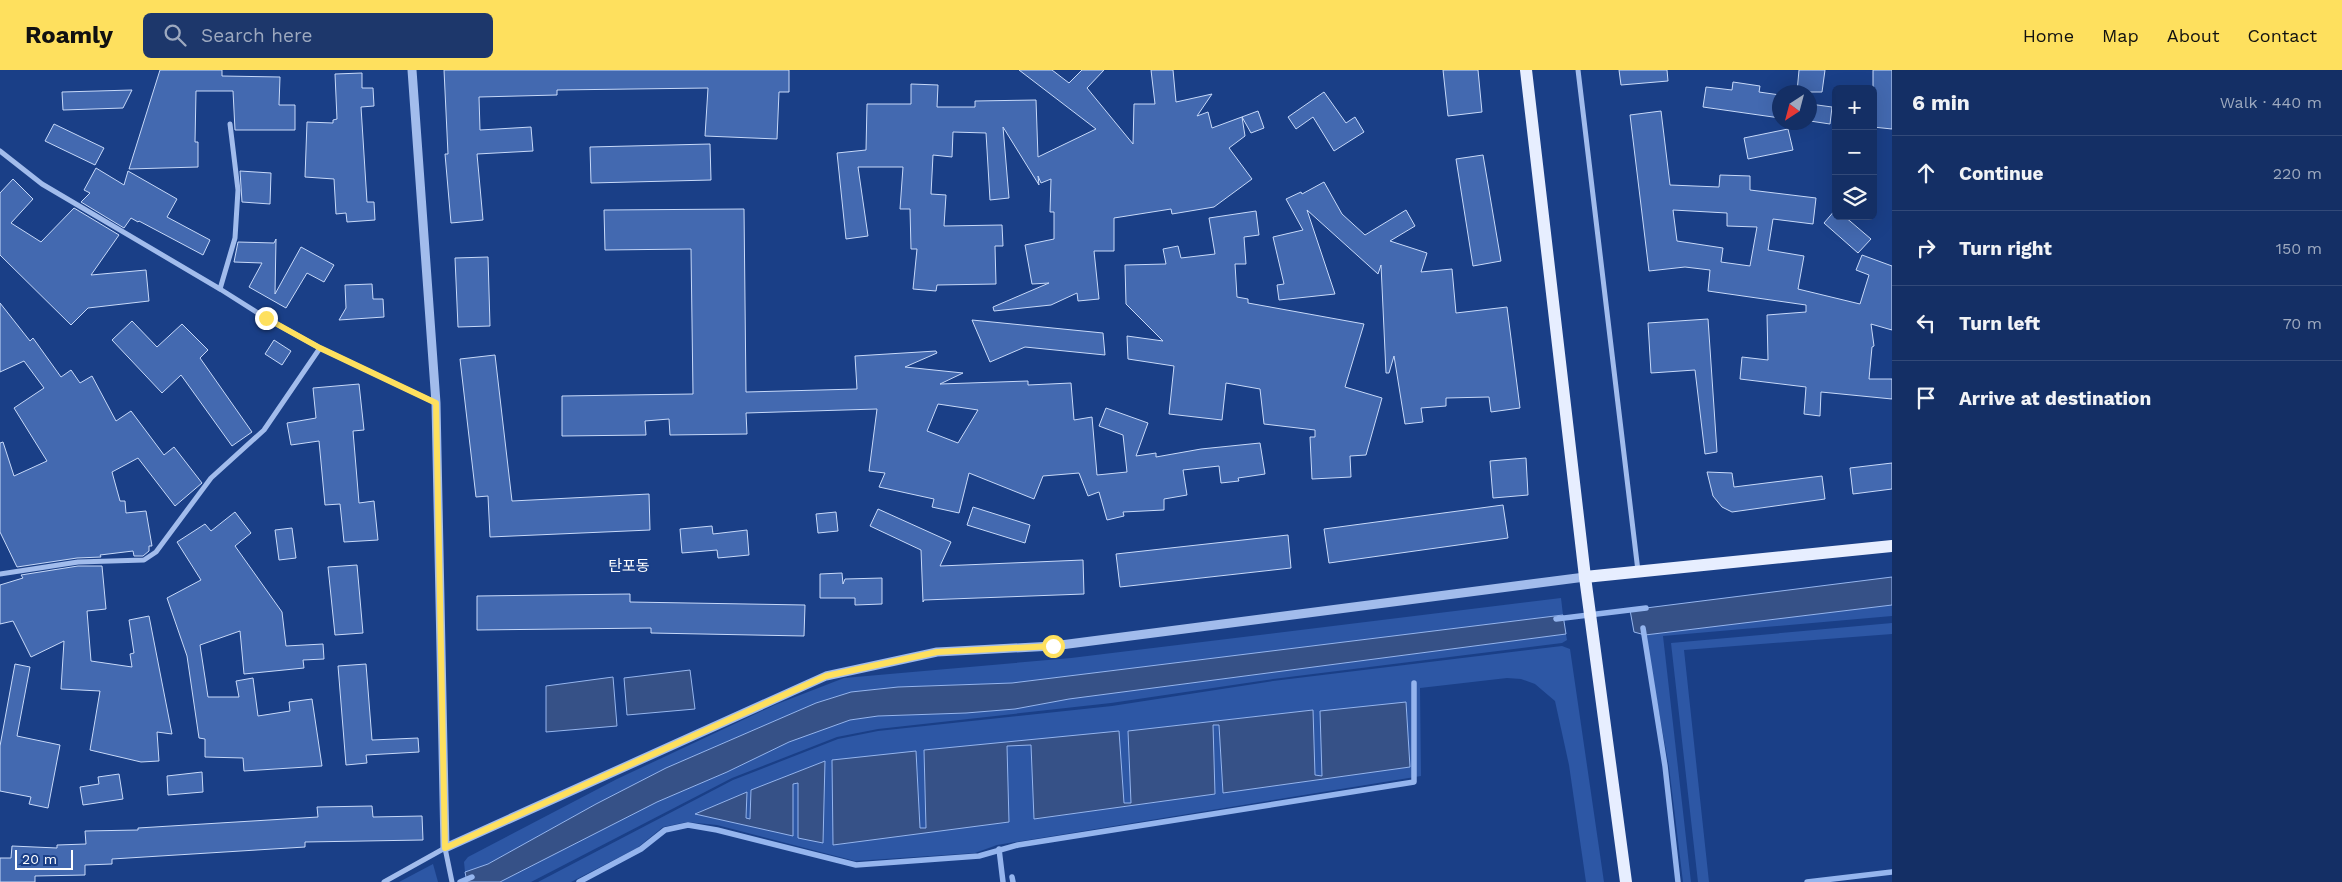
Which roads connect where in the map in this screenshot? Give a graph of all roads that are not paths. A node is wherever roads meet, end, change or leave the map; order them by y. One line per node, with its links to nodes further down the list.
1 (412, 70): 8 (street)
2 (1526, 70): 12 (main road)
3 (1578, 70): 10 (street)
4 (230, 124): 6 (street)
5 (0, 151): 6 (street)
6 (220, 288): 7 (street)
7 (320, 348): 8 (street); 11 (street)
8 (436, 403): 13 (street)
9 (1892, 546): 10 (main road)
10 (1638, 572): 12 (main road)
11 (0, 574)
12 (1585, 578): 13 (street); 16 (main road)
13 (445, 848): 14 (street); 15 (street)
14 (384, 882)
15 (452, 882)
16 (1626, 882)

